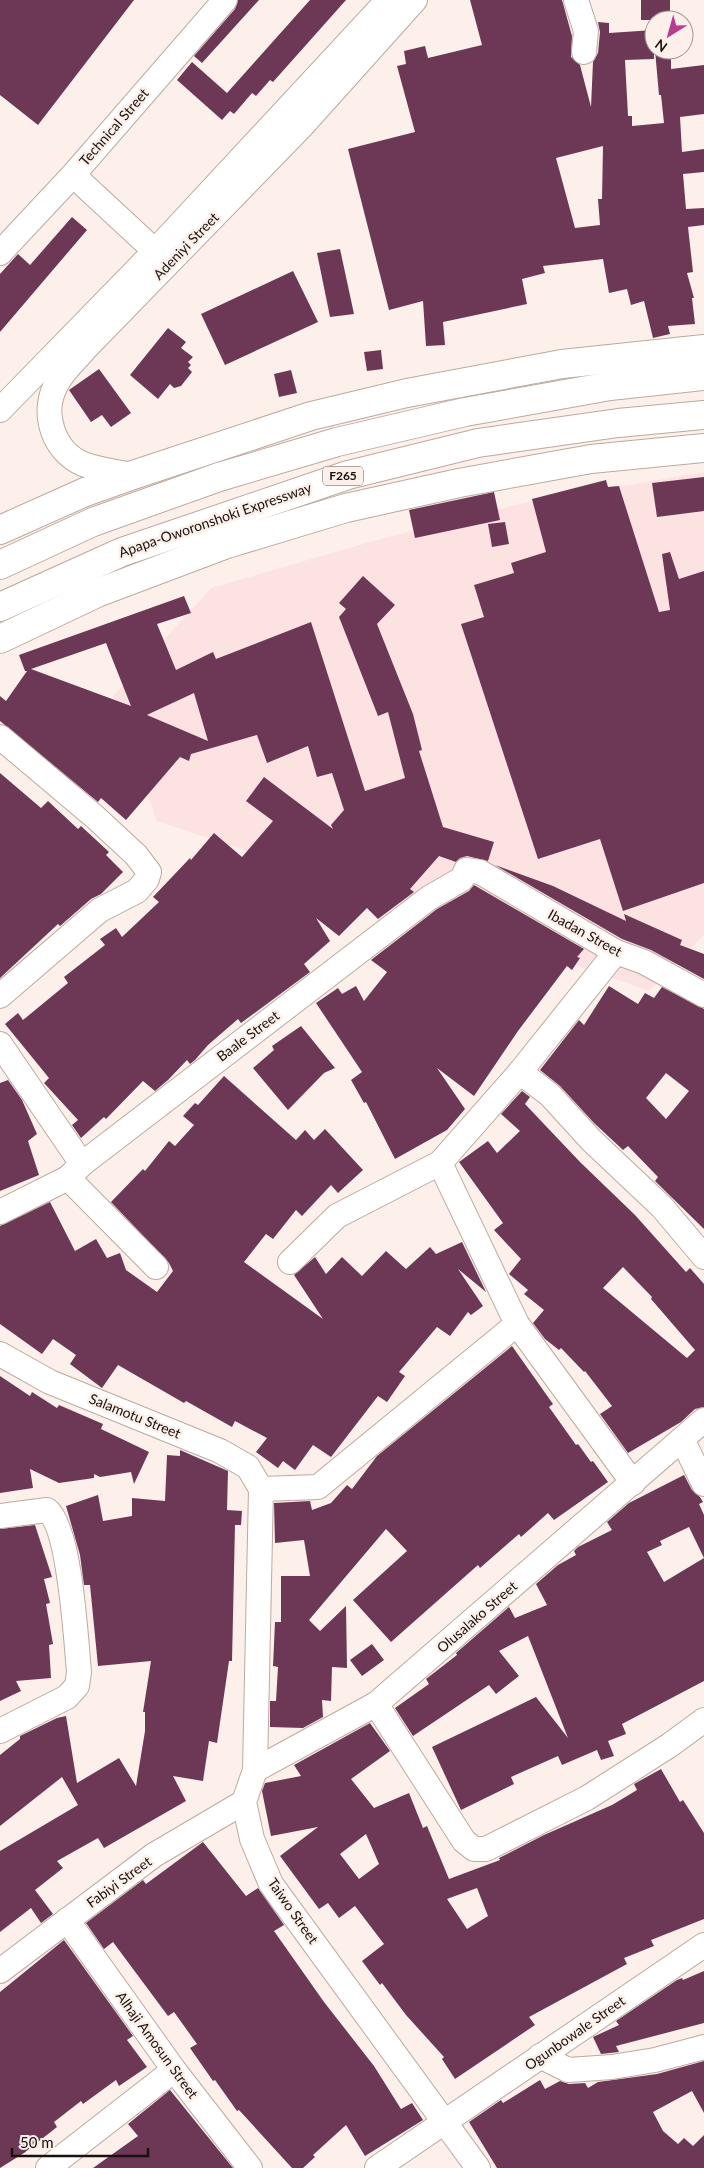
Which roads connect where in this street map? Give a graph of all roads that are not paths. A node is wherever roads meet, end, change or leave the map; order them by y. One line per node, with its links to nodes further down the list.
1 (225, 0): 6 (street, Technical Street)
2 (388, 0): 8 (street, Adeniyi Street)
3 (415, 0): 8 (street, Adeniyi Street)
4 (576, 0): 5 (street)
5 (584, 52)
6 (73, 175): 7 (street, Technical Street); 8 (street)
7 (0, 253)
8 (161, 259): 11 (street, Adeniyi Street); 14 (street, Adeniyi Street)
9 (704, 349): 14 (main road)
10 (704, 376): 16 (main road, F265)
11 (0, 410)
12 (704, 415): 17 (main road, Apapa-Oworonshoki Expressway / F265)
13 (704, 448): 18 (main road, Apapa-Oworonshoki Expressway)
14 (133, 474): 15 (main road)
15 (0, 530)
16 (0, 565)
17 (0, 607)
18 (0, 639)
19 (0, 737): 23 (street)
20 (494, 881): 21 (street, Ibadan Street); 27 (street, Baale Street)
21 (616, 952): 22 (street, Ibadan Street); 25 (street)
22 (704, 995)
23 (0, 996)
24 (0, 1044): 27 (street)
25 (520, 1072): 26 (street); 29 (street)
26 (440, 1162): 30 (street); 32 (street)
27 (75, 1171): 28 (street, Baale Street); 31 (street)
28 (0, 1212)
29 (704, 1257)
30 (290, 1262)
31 (156, 1267)
32 (517, 1324): 36 (street); 38 (street)
33 (0, 1354): 38 (street, Salamotu Street)
34 (704, 1420): 35 (street, Olusalako Street)
35 (683, 1441): 36 (street, Olusalako Street); 37 (street)
36 (633, 1483): 40 (street, Olusalako Street)
37 (704, 1484)
38 (261, 1488): 43 (street)
39 (0, 1516): 42 (street)
40 (376, 1704): 41 (street); 43 (street, Olusalako Street)
41 (704, 1720)
42 (0, 1731)
43 (255, 1770): 44 (street)
44 (244, 1802): 45 (street, Fabiyi Street); 51 (street, Taiwo Street)
45 (67, 1920): 47 (street, Fabiyi Street); 50 (street, Alhaji Amosun Street)
46 (704, 1945): 49 (street, Ogunbowale Street)
47 (0, 1971)
48 (704, 2047): 49 (street)
49 (540, 2056): 51 (street, Ogunbowale Street)
50 (174, 2070): 52 (street); 53 (street, Alhaji Amosun Street)
51 (446, 2121): 54 (street, Ogunbowale Street); 55 (street, Taiwo Street)
52 (48, 2168)
53 (250, 2168)
54 (377, 2168)
55 (478, 2168)

